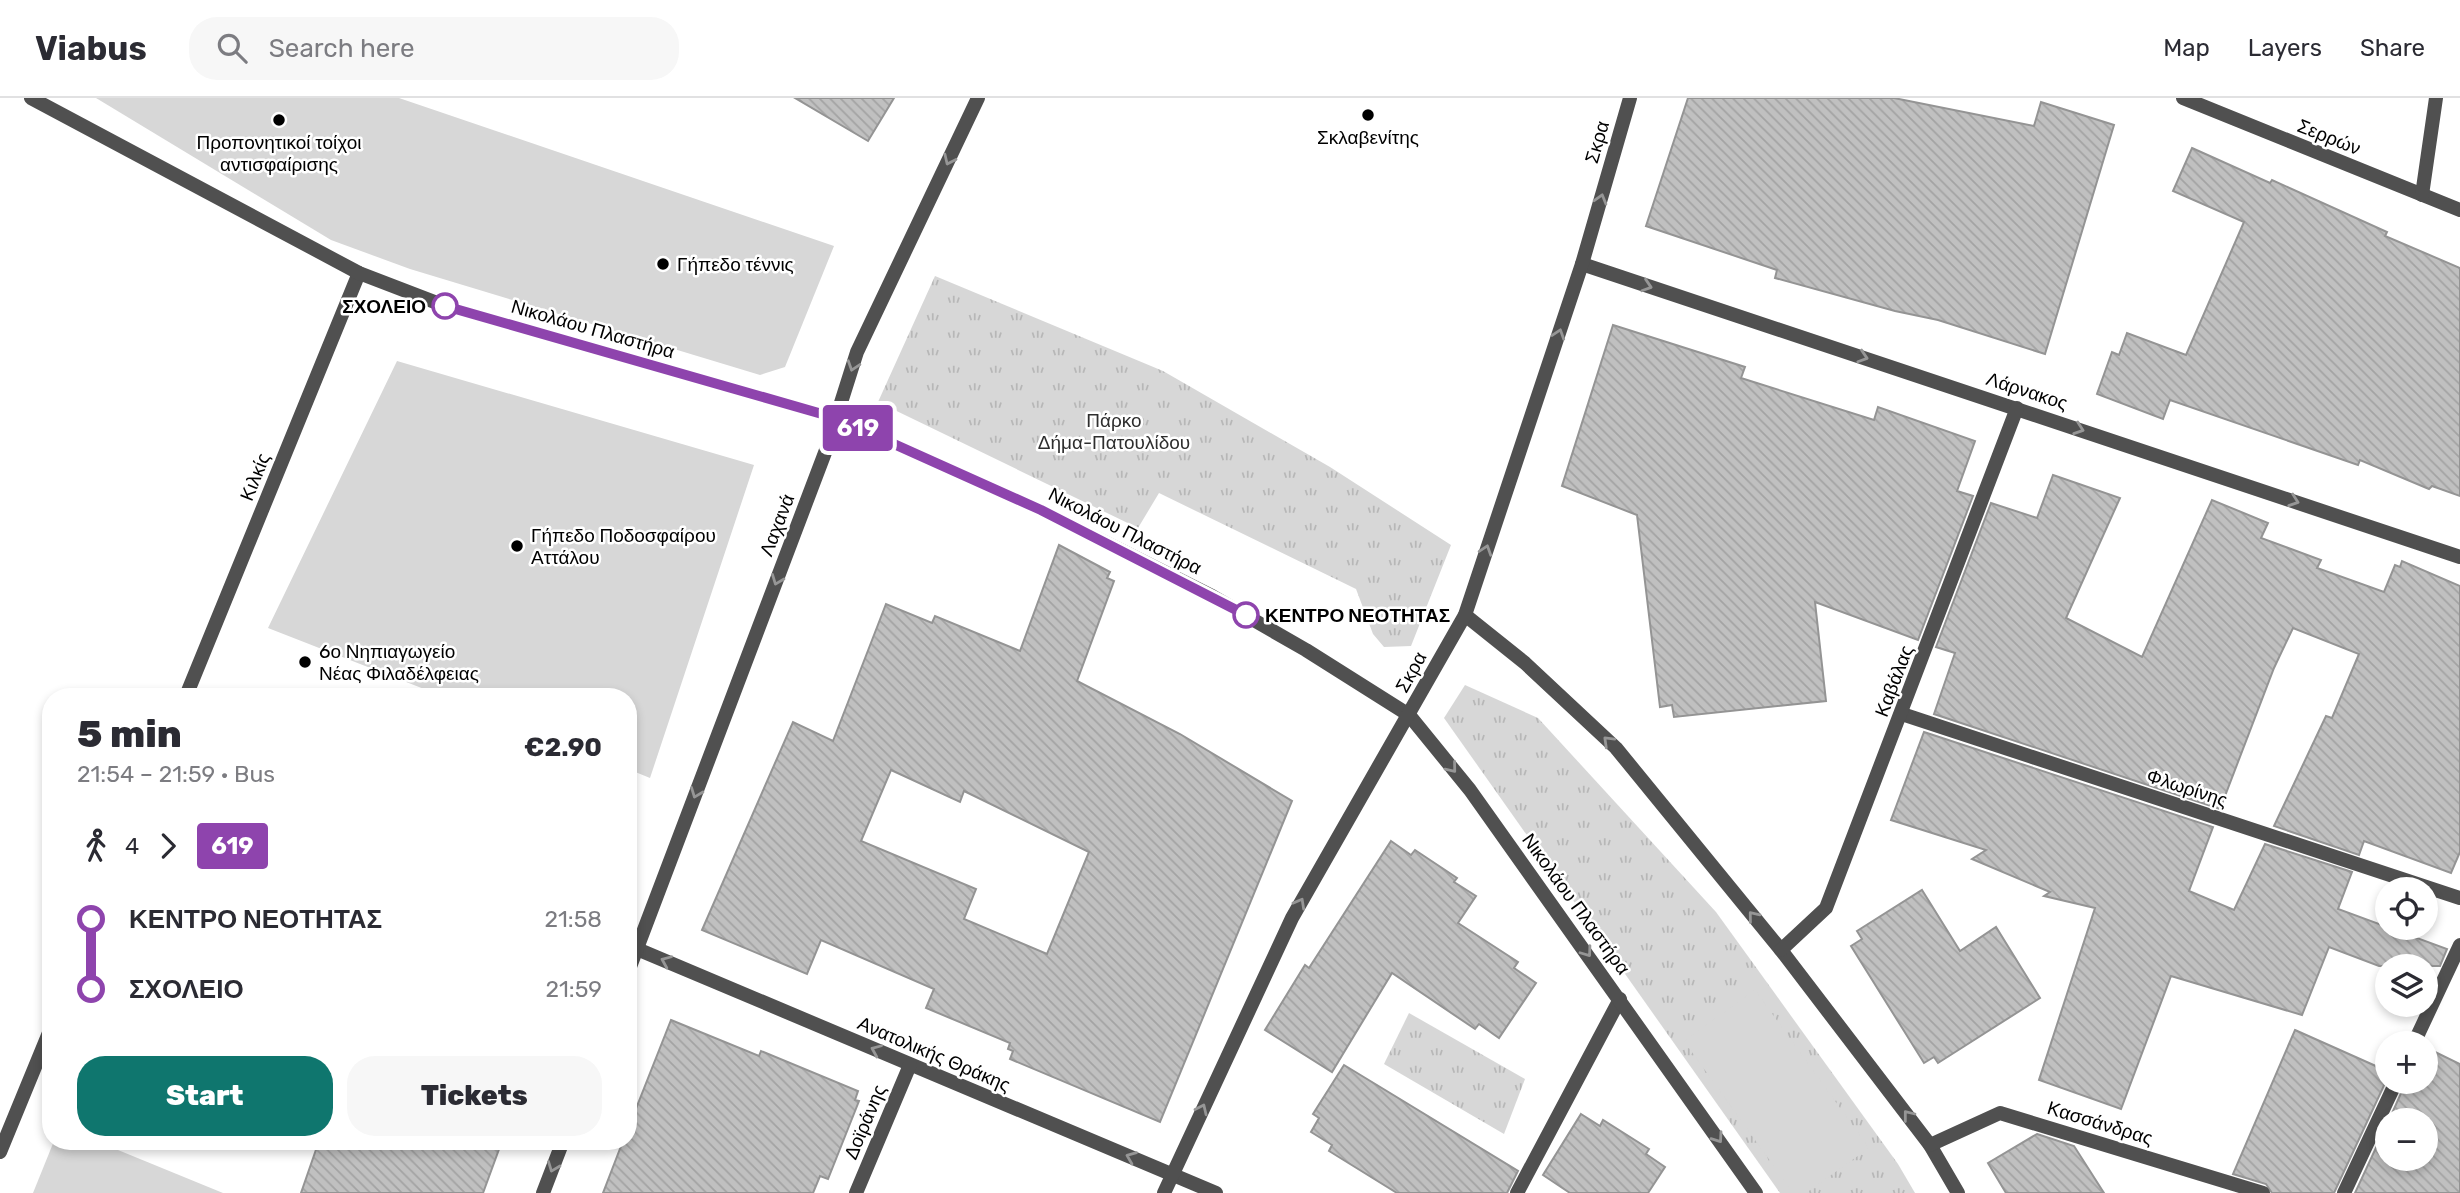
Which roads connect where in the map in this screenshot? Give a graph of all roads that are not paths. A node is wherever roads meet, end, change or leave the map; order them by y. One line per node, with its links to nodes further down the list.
1 (30, 98): 9 (street, Νικολάου Πλαστήρα)
2 (978, 98): 11 (street, Λαχανά, one-way to 11)
3 (1630, 98): 8 (street, Σκρα, one-way to 3)
4 (2183, 98): 6 (street, Σερρών)
5 (2436, 98): 6 (street)
6 (2422, 195): 7 (street, Σερρών)
7 (2460, 209)
8 (1582, 264): 10 (street, Λάρνακος, one-way to 10); 13 (street, Σκρα, one-way to 8)
9 (359, 273): 11 (street, Νικολάου Πλαστήρα); 14 (street, Κιλκίς)
10 (2017, 408): 12 (street, Λάρνακος, one-way to 12); 15 (street, Καβάλας)
11 (836, 418): 16 (street, Νικολάου Πλαστήρα); 19 (street, Λαχανά, one-way to 19)
12 (2460, 557)
13 (1465, 614): 16 (street, Σκρα); 20 (street, one-way to 13)
14 (189, 688)
15 (1902, 714): 17 (street, Φλωρίνης); 20 (street, Καβάλας)
16 (1409, 715): 21 (street, Νικολάου Πλαστήρα, one-way to 21); 29 (street, Σκρα, one-way to 16)
17 (2460, 898)
18 (2460, 945): 22 (street)
19 (637, 949): 24 (street, Ανατολικής Θράκης, one-way to 19)
20 (1781, 950): 26 (street, one-way to 20)
21 (1620, 999): 34 (street); 35 (street, Νικολάου Πλαστήρα, one-way to 35)
22 (2420, 1031)
23 (42, 1050): 28 (street)
24 (910, 1065): 29 (street, Ανατολικής Θράκης, one-way to 24); 31 (street, Δοϊράνης)
25 (2390, 1094): 38 (street)
26 (1930, 1145): 36 (street); 37 (street, Κασσάνδρας)
27 (560, 1150): 30 (street, one-way to 30)
28 (0, 1152)
29 (1172, 1174): 32 (street, Σκρα); 33 (street, Ανατολικής Θράκης)
30 (543, 1193)
31 (856, 1193)
32 (1164, 1193)
33 (1216, 1193)
34 (1517, 1193)
35 (1756, 1193)
36 (1958, 1193)
37 (2263, 1193)
38 (2344, 1193)

